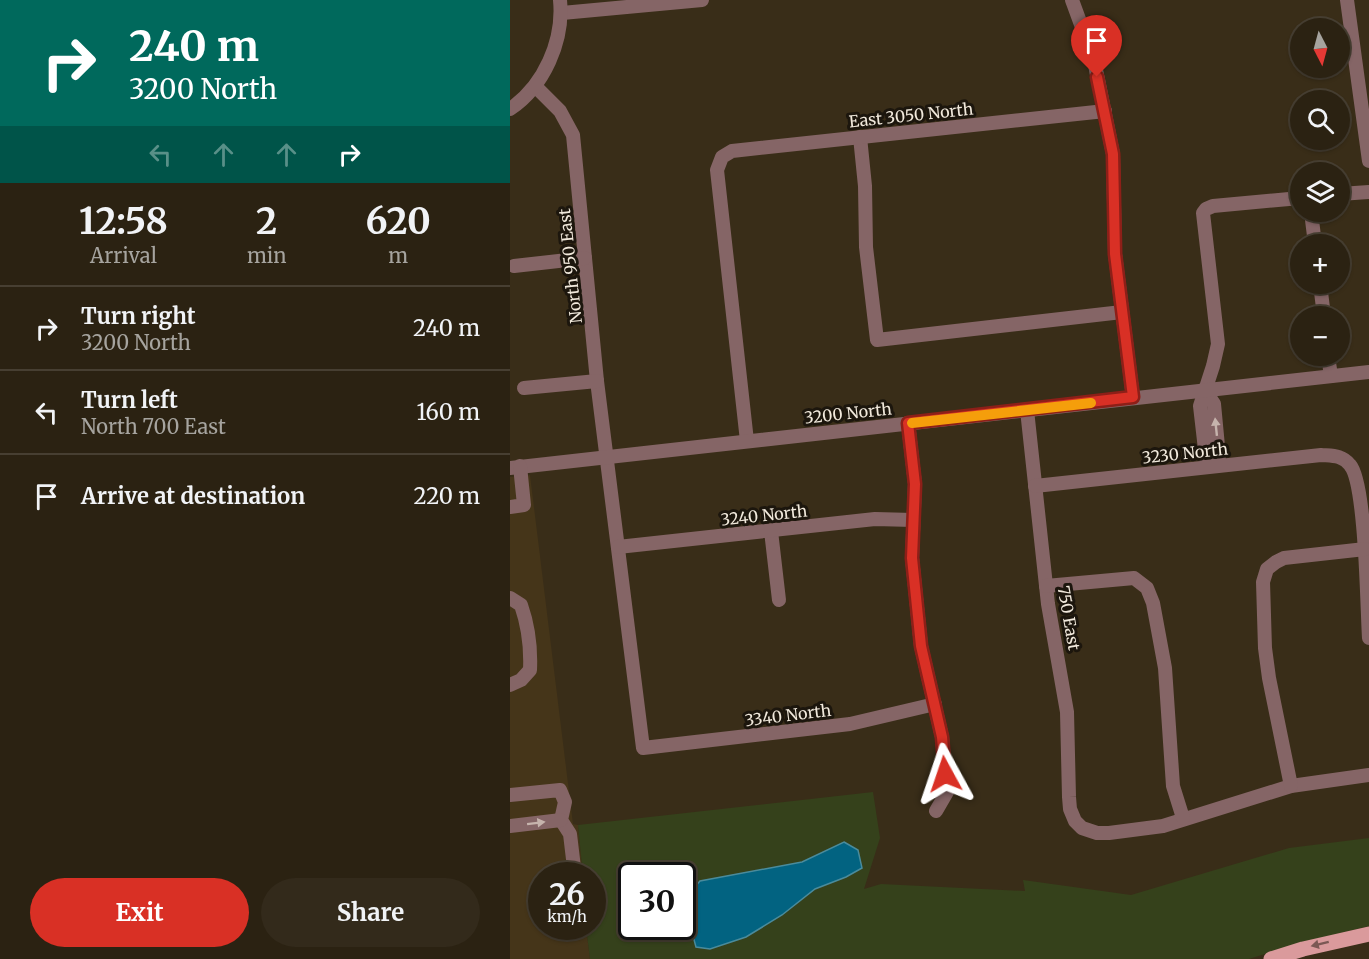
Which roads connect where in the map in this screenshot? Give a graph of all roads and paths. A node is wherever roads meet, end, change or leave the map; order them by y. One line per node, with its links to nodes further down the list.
1 (702, 0): 4 (street)
2 (1072, 0): 7 (street)
3 (1347, 0): 9 (street)
4 (561, 7): 5 (street)
5 (535, 86): 6 (street); 13 (street, North 950 East)
6 (510, 109)
7 (1105, 111): 8 (street, East 3050 North); 15 (street)
8 (860, 137): 15 (street); 25 (street, East 3050 North)
9 (1369, 161)
10 (1369, 192): 11 (street)
11 (1350, 193)
12 (1290, 199): 21 (street)
13 (585, 258): 14 (street); 19 (street, North 950 East)
14 (514, 266)
15 (1122, 312): 22 (street)
16 (1330, 366): 18 (street)
17 (1369, 372): 18 (street, 3200 North)
18 (1331, 376): 21 (street, 3200 North)
19 (597, 381): 20 (street); 26 (street, North 950 East)
20 (524, 388)
21 (1204, 389): 22 (street, 3200 North); 27 (street)
22 (1133, 397): 23 (street, 3200 North)
23 (1027, 410): 24 (street, 3200 North); 29 (street, 750 East)
24 (908, 423): 25 (street, 3200 North); 31 (street)
25 (747, 441): 26 (street, 3200 North)
26 (606, 457): 28 (street, 3200 North); 33 (street, North 950 East)
27 (1213, 466): 29 (street, 3230 North); 34 (street, 3230 North)
28 (515, 467): 30 (street)
29 (1035, 486): 35 (street, 750 East)
30 (510, 507)
31 (913, 520): 32 (street, 3240 North); 40 (street)
32 (771, 531): 33 (street, 3240 North); 37 (street)
33 (618, 547): 41 (street, North 950 East)
34 (1365, 549): 38 (street); 43 (street)
35 (1046, 586): 46 (street); 46 (street, 750 East)
36 (510, 598): 39 (street)
37 (779, 600)
38 (1369, 638)
39 (510, 685)
40 (935, 704): 41 (street, 3340 North); 45 (street)
41 (642, 748)
42 (1369, 775): 43 (street)
43 (1291, 786): 46 (street)
44 (510, 795): 47 (street)
45 (936, 811)
46 (1183, 818)
47 (561, 820): 48 (street, one-way to 47); 49 (street)
48 (510, 826)
49 (573, 862)
50 (1369, 934): 51 (main road, one-way to 51)
51 (1271, 959)

